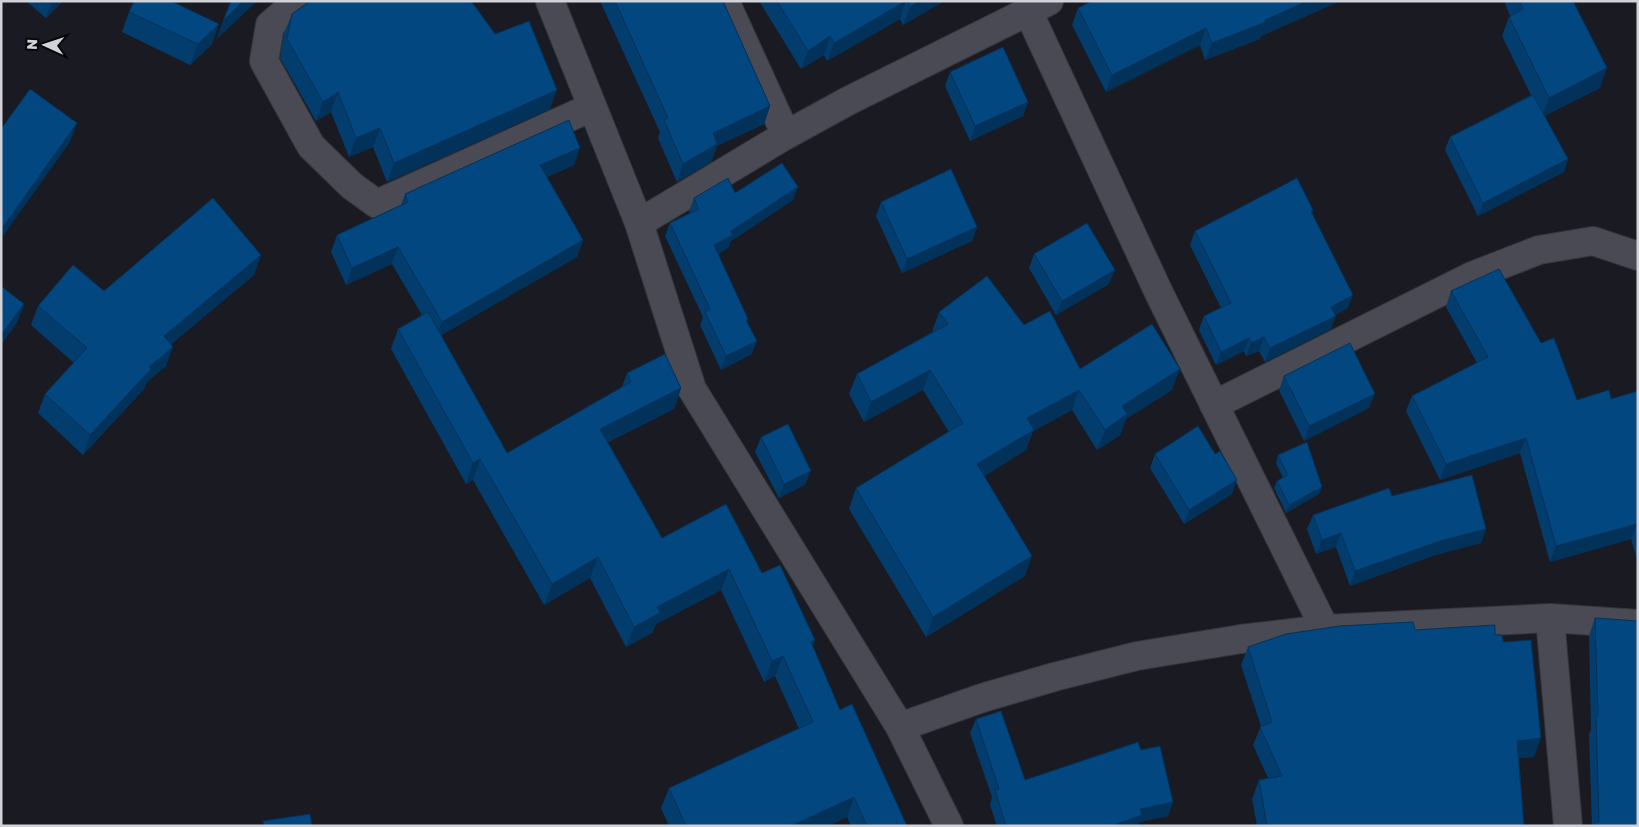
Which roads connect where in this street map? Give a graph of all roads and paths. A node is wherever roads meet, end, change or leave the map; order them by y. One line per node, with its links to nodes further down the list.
1 (298, 1): 5 (street)
2 (550, 1): 5 (street)
3 (725, 1): 6 (street)
4 (1039, 6): 6 (street); 9 (street)
5 (592, 107): 7 (street)
6 (786, 135): 7 (street)
7 (639, 223): 13 (street)
8 (1638, 256): 9 (street)
9 (1214, 405): 12 (street)
10 (1550, 618): 11 (street); 12 (street); 15 (street)
11 (1638, 624)
12 (1325, 629): 13 (street)
13 (900, 727): 14 (street)
14 (949, 826)
15 (1568, 826)

